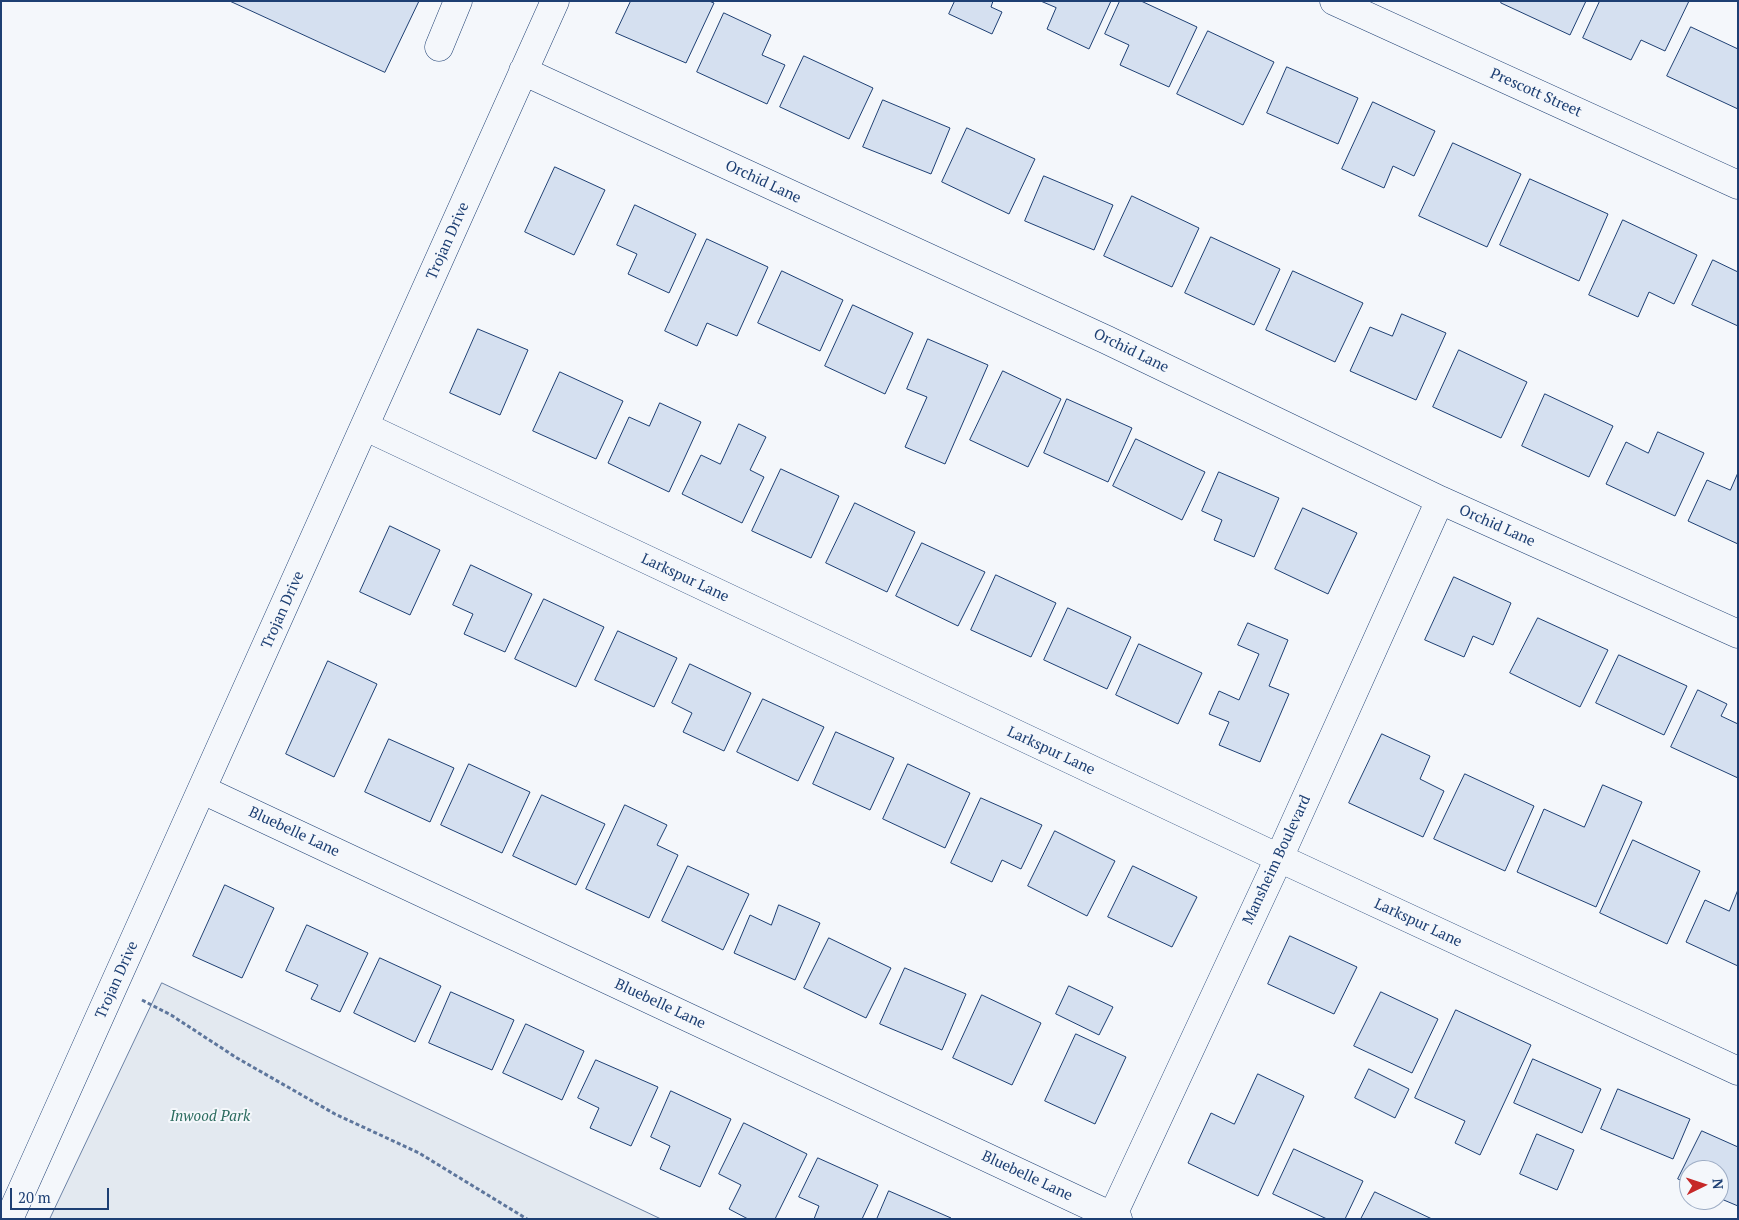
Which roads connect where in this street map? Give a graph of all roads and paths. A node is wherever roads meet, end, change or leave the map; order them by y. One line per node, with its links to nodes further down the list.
1 (458, 1): 4 (street)
2 (555, 1): 5 (street, Trojan Drive)
3 (1334, 1): 6 (street, Prescott Street)
4 (439, 47)
5 (523, 71): 7 (street, Trojan Drive); 8 (street, Orchid Lane)
6 (1738, 185)
7 (366, 427): 10 (street, Trojan Drive); 11 (street, Larkspur Lane)
8 (1440, 500): 9 (street, Orchid Lane); 11 (street, Mansheim Boulevard)
9 (1738, 634)
10 (203, 790): 12 (street, Trojan Drive); 14 (street, Bluebelle Lane)
11 (1278, 858): 13 (street, Larkspur Lane); 14 (street, Mansheim Boulevard)
12 (114, 986): 15 (street, Trojan Drive); 16 (path)
13 (1738, 1071)
14 (1114, 1218)
15 (10, 1219)
16 (527, 1219)

